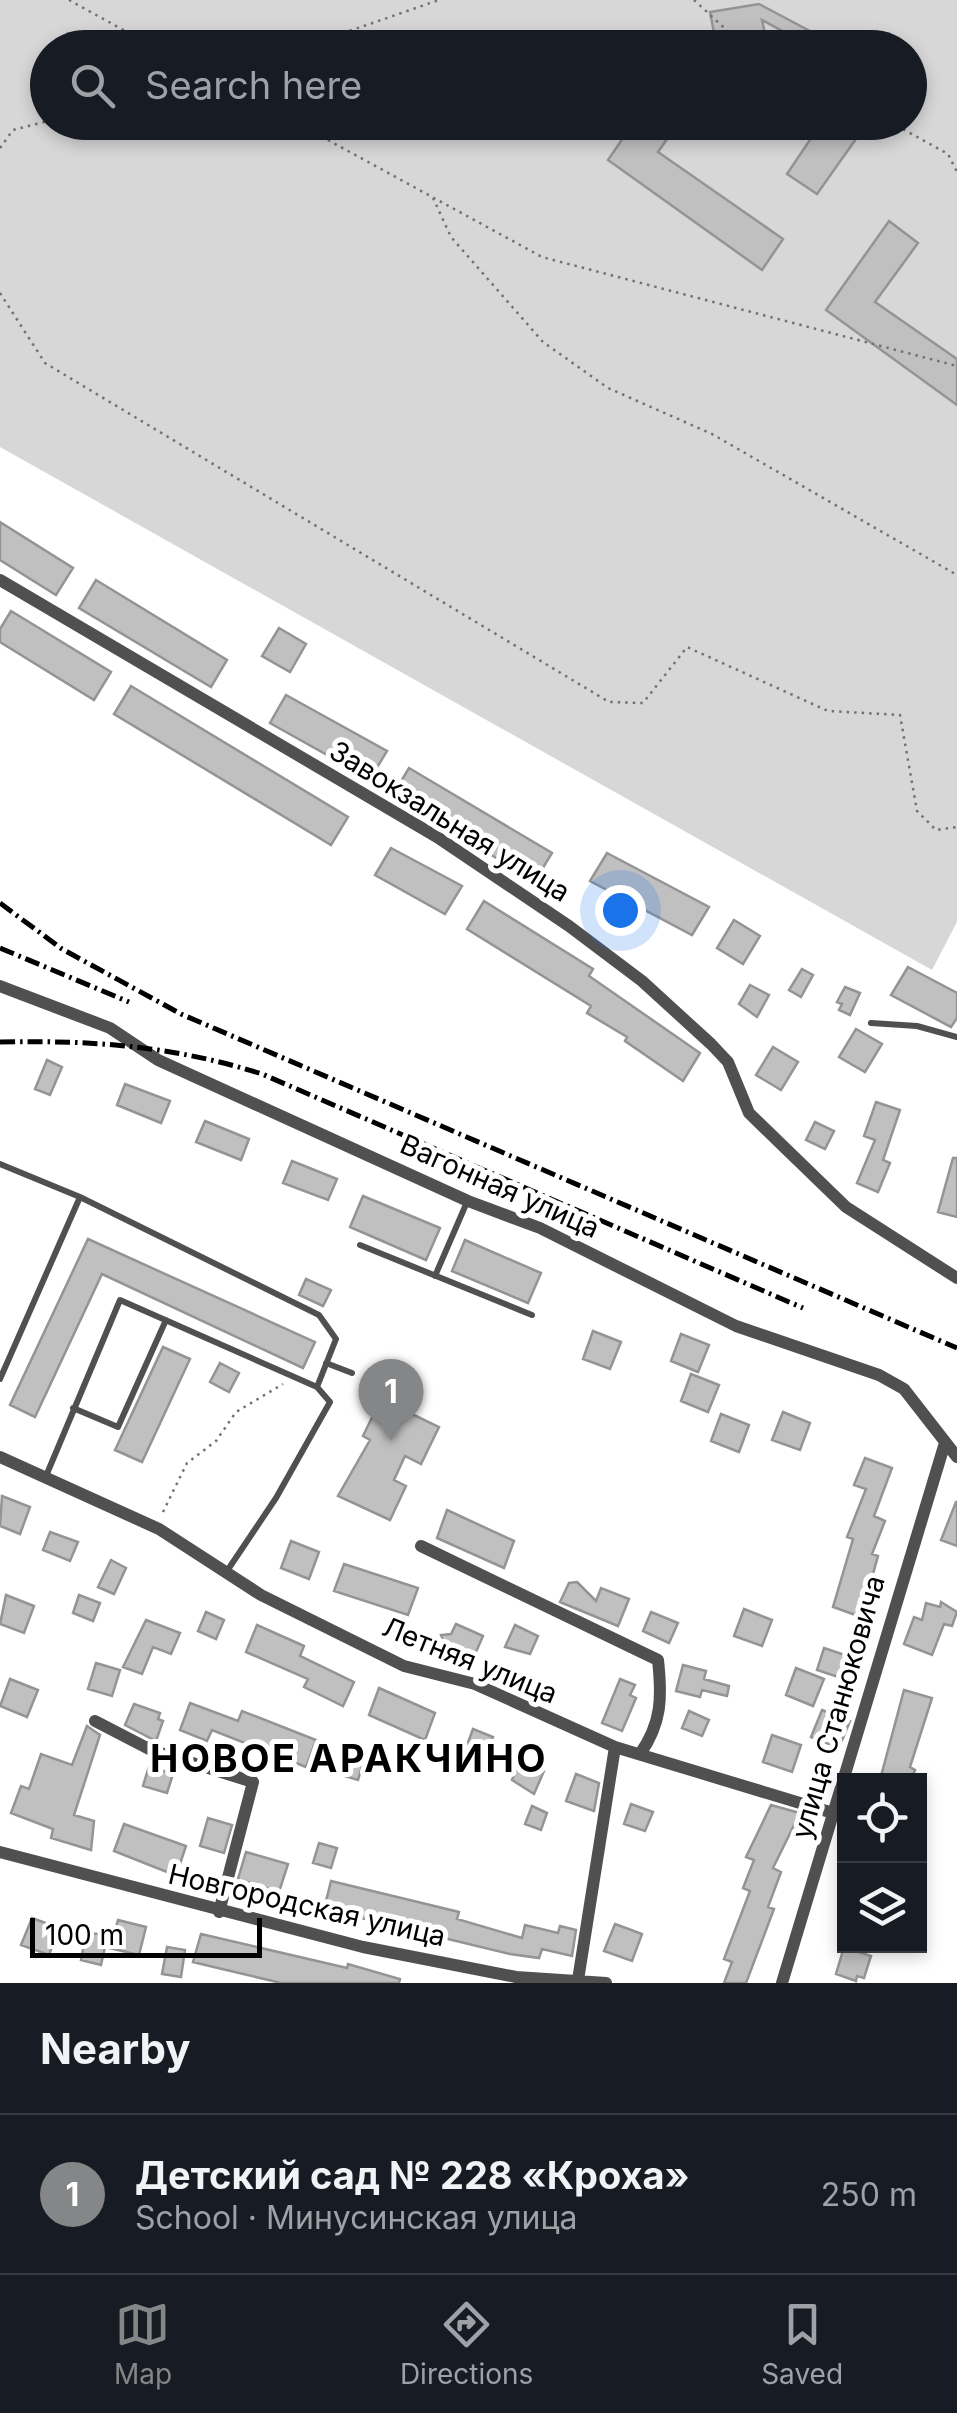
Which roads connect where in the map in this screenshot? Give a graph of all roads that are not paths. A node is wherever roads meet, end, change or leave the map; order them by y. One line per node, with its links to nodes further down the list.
1 (0, 580): 10 (street, Завокзальная улица)
2 (0, 986): 7 (street, Вагонная улица)
3 (871, 1022): 4 (lane)
4 (957, 1037)
5 (0, 1164): 6 (lane)
6 (80, 1198): 13 (lane); 15 (lane)
7 (468, 1201): 9 (lane); 18 (street, Вагонная улица)
8 (360, 1245): 9 (lane)
9 (435, 1276): 11 (lane)
10 (957, 1278)
11 (532, 1316)
12 (166, 1320): 16 (lane); 17 (lane); 17 (lane)
13 (326, 1363): 14 (lane); 16 (lane)
14 (352, 1373)
15 (0, 1379)
16 (317, 1387): 23 (lane)
17 (73, 1408): 21 (lane)
18 (944, 1446): 19 (street, Вагонная улица); 27 (street, улица Станюковича)
19 (957, 1457)
20 (0, 1458): 21 (street, Летняя улица)
21 (46, 1476): 23 (street, Летняя улица)
22 (421, 1546): 26 (street)
23 (226, 1572): 25 (street, Летняя улица)
24 (94, 1721): 29 (street)
25 (615, 1746): 26 (street, Летняя улица); 31 (street)
26 (640, 1754): 27 (street, Летняя улица)
27 (833, 1813): 33 (street, улица Станюковича)
28 (0, 1852): 29 (street, Новгородская улица)
29 (219, 1912): 30 (street, Новгородская улица)
30 (515, 1980): 31 (street, Новгородская улица)
31 (578, 1980): 32 (street, Новгородская улица)
32 (606, 1983)
33 (782, 1983)

